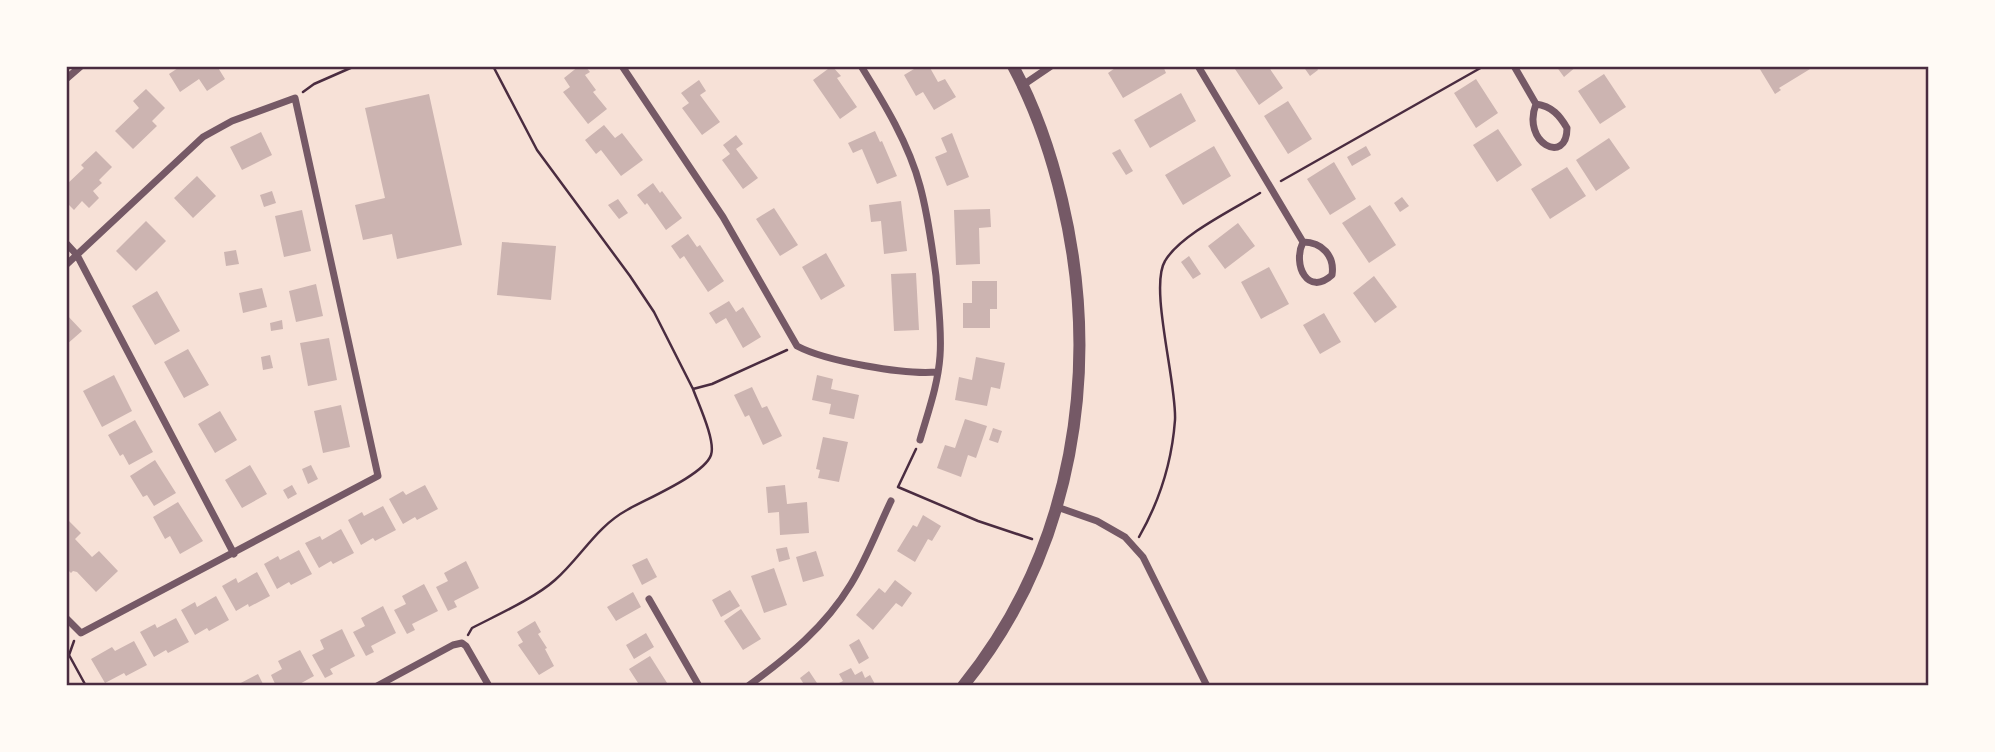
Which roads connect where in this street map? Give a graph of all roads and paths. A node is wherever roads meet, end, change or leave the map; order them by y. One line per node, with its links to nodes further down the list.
1 (81, 66): 11 (street)
2 (355, 66): 13 (path)
3 (493, 66): 22 (path)
4 (622, 66): 20 (street)
5 (860, 66): 21 (street)
6 (1013, 66): 12 (street)
7 (1051, 66): 12 (street)
8 (1198, 66): 15 (street)
9 (1484, 66): 15 (path)
10 (1514, 66): 14 (street)
11 (66, 79)
12 (1023, 85): 26 (street)
13 (295, 98): 18 (street); 29 (street)
14 (1536, 104): 14 (street)
15 (1271, 187): 16 (street); 28 (path)
16 (1303, 242): 16 (street)
17 (66, 243): 18 (street)
18 (77, 255): 19 (street); 29 (street)
19 (66, 265)
20 (797, 346): 21 (street); 22 (path)
21 (937, 373): 23 (street)
22 (693, 389): 33 (path)
23 (920, 440): 24 (path)
24 (898, 487): 25 (path); 27 (path)
25 (891, 501): 39 (street)
26 (1057, 507): 27 (street); 28 (street)
27 (1045, 543): 40 (street)
28 (1134, 546): 41 (street)
29 (234, 554): 32 (street)
30 (649, 599): 38 (street)
31 (66, 618): 32 (street)
32 (80, 633): 34 (path)
33 (462, 643): 36 (street); 37 (street)
34 (68, 655): 35 (path)
35 (86, 685)
36 (377, 685)
37 (489, 685)
38 (699, 685)
39 (748, 685)
40 (963, 685)
41 (1207, 685)

